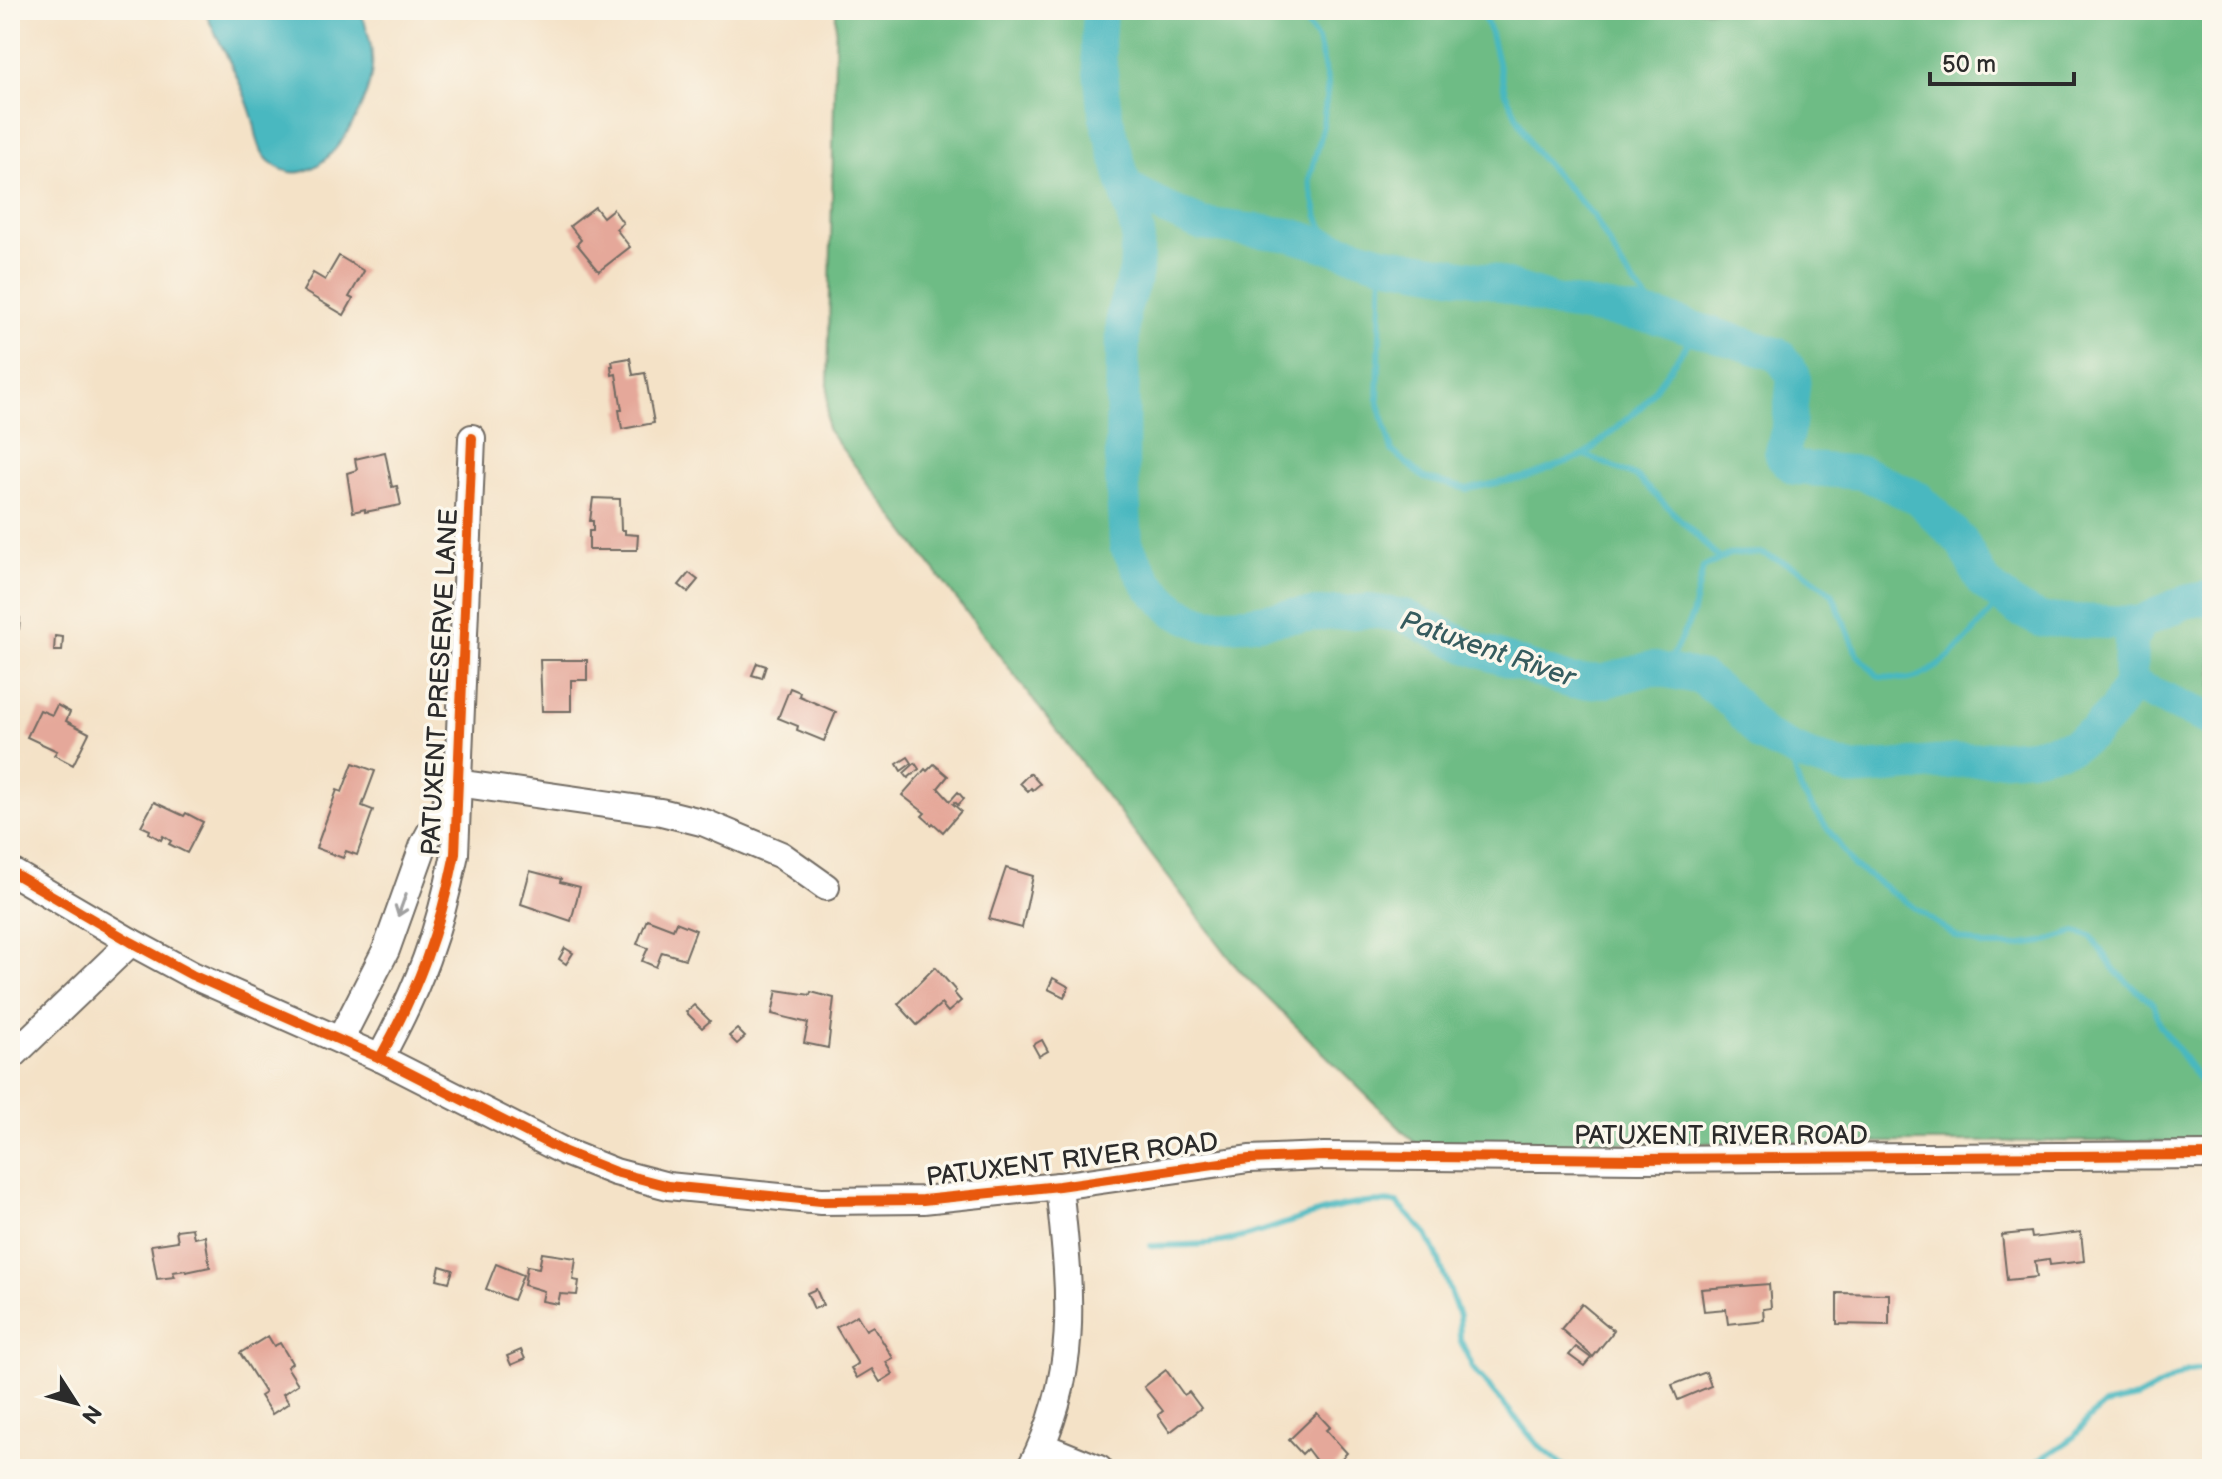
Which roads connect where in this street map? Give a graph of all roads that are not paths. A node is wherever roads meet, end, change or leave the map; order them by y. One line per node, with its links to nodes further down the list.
1 (472, 438): 2 (street, PATUXENT PRESERVE LANE)
2 (457, 783): 4 (street); 6 (street, PATUXENT PRESERVE LANE, one-way to 6); 8 (street, PATUXENT PRESERVE LANE)
3 (10, 871): 5 (street, PATUXENT RIVER ROAD)
4 (826, 887)
5 (131, 942): 6 (street, PATUXENT RIVER ROAD); 7 (street)
6 (340, 1040): 8 (street, PATUXENT RIVER ROAD)
7 (10, 1058)
8 (380, 1058): 10 (street, PATUXENT RIVER ROAD)
9 (2212, 1155): 10 (street, PATUXENT RIVER ROAD)
10 (1059, 1186): 11 (street)
11 (1042, 1446): 12 (street); 13 (street)
12 (1030, 1469)
13 (1099, 1469)

